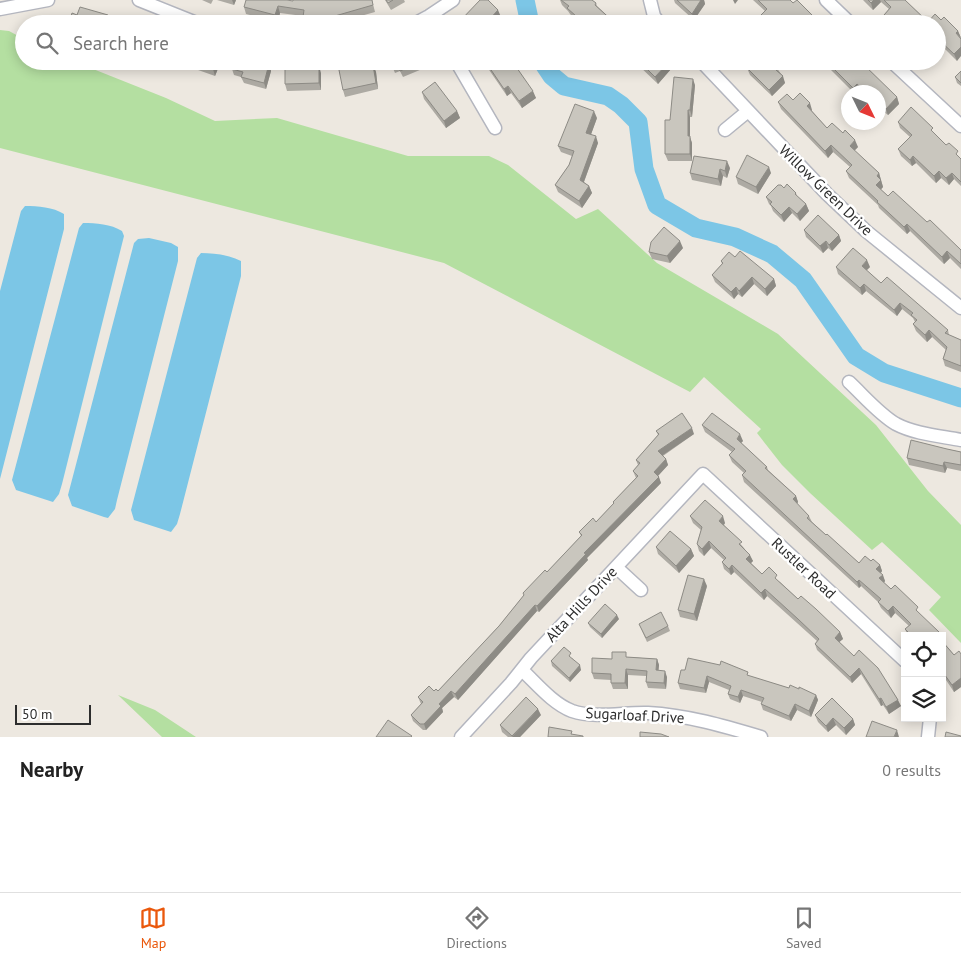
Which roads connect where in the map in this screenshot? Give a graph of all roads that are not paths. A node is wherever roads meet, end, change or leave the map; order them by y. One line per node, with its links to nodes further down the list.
1 (48, 0): 6 (street)
2 (139, 0): 7 (street)
3 (453, 0): 8 (street)
4 (650, 0): 9 (street)
5 (826, 0): 10 (street)
6 (0, 9)
7 (176, 15)
8 (436, 15)
9 (654, 15)
10 (842, 15)
11 (461, 70): 16 (street)
12 (709, 70): 14 (street, Willow Green Drive)
13 (901, 70): 15 (street)
14 (748, 111): 17 (street); 18 (street, Willow Green Drive)
15 (961, 126)
16 (495, 128)
17 (725, 130)
18 (961, 308)
19 (849, 382): 20 (street)
20 (961, 440)
21 (703, 474): 22 (street, Alta Hills Drive); 24 (street, Rustler Road)
22 (616, 567): 23 (street); 25 (street, Alta Hills Drive)
23 (641, 590)
24 (901, 657)
25 (522, 670): 27 (street, Alta Hills Drive); 28 (street, Sugarloaf Drive)
26 (930, 722): 29 (street)
27 (461, 737)
28 (761, 737)
29 (928, 737)

